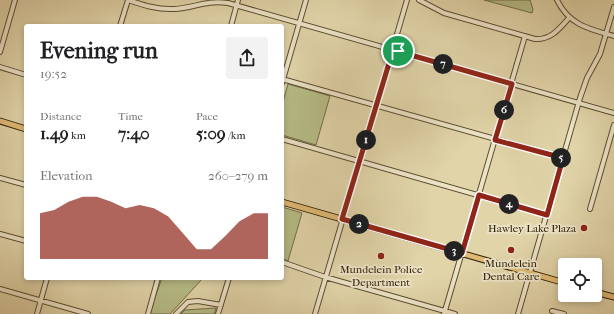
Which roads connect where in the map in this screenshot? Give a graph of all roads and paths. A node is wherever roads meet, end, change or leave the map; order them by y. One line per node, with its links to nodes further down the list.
1 (15, 0): 18 (street)
2 (128, 0): 8 (street); 12 (street)
3 (238, 0): 8 (street)
4 (306, 0): 11 (street)
5 (407, 0): 17 (street)
6 (420, 0): 15 (street)
7 (557, 0): 10 (street)
8 (237, 6): 11 (street); 13 (street)
9 (614, 7): 14 (street)
10 (569, 18): 14 (street); 15 (street)
11 (300, 23): 17 (street); 21 (street)
12 (121, 24)
13 (232, 24)
14 (606, 35): 16 (street); 24 (street)
15 (525, 36): 23 (street)
16 (614, 36)
17 (393, 50): 23 (street); 25 (street)
18 (0, 52)
19 (0, 67): 20 (street)
20 (24, 74)
21 (284, 74)
22 (284, 81): 25 (street)
23 (512, 84): 24 (street); 31 (street)
24 (578, 102): 26 (street); 32 (street)
25 (376, 106): 31 (street); 33 (street)
26 (614, 113)
27 (0, 121): 29 (main road)
28 (614, 125): 38 (street)
29 (24, 128)
30 (284, 140): 33 (street)
31 (495, 140): 32 (street); 36 (street)
32 (563, 158): 39 (street)
33 (359, 161): 36 (street); 40 (street)
34 (0, 178): 35 (street)
35 (24, 185)
36 (479, 195): 39 (street); 43 (street)
37 (284, 203): 40 (main road)
38 (590, 209)
39 (547, 215): 45 (street)
40 (342, 219): 43 (main road); 46 (street)
41 (0, 234): 42 (street)
42 (24, 240)
43 (462, 253): 45 (main road); 57 (street)
44 (284, 263): 46 (street)
45 (530, 274): 50 (main road); 65 (street)
46 (325, 277): 57 (street); 63 (street)
47 (46, 280): 54 (street)
48 (156, 280): 60 (street)
49 (228, 280): 55 (street)
50 (558, 281)
51 (0, 289): 54 (street)
52 (602, 294): 53 (main road)
53 (614, 297)
54 (41, 301): 58 (street); 59 (street)
55 (221, 305): 61 (street); 62 (street)
56 (552, 311): 66 (street)
57 (444, 313): 64 (street)
58 (37, 314)
59 (88, 314)
60 (148, 314)
61 (176, 314)
62 (218, 314)
63 (315, 314)
64 (455, 314)
65 (518, 314)
66 (564, 314)

